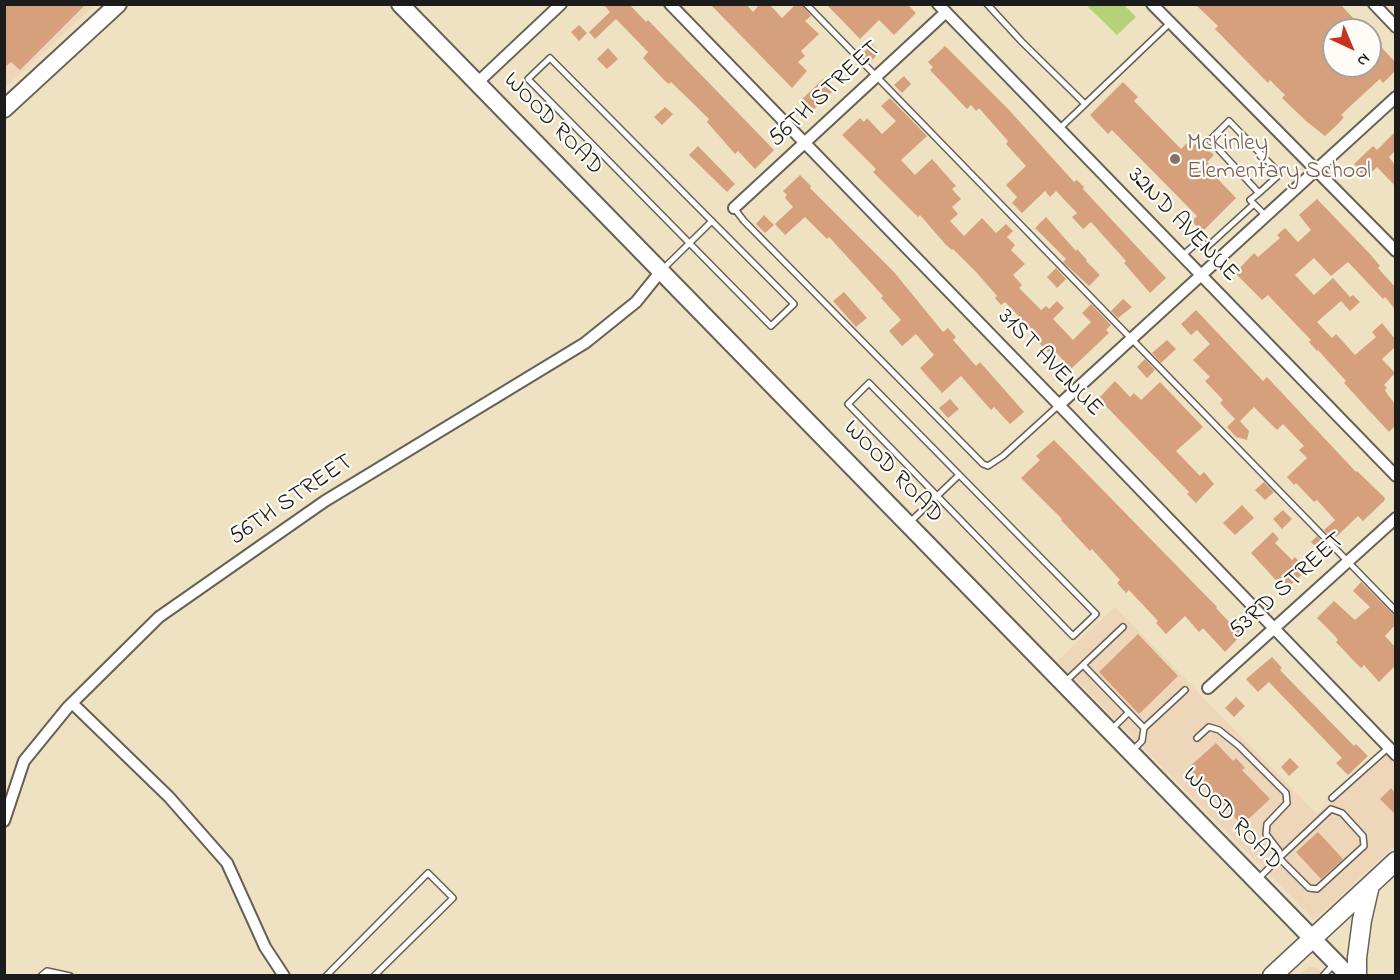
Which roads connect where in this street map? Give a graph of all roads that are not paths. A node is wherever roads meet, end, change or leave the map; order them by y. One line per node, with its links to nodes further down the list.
1 (118, 4): 16 (street)
2 (399, 4): 13 (street, WOOD ROAD)
3 (561, 4): 13 (street)
4 (670, 4): 18 (street, 31ST AVENUE)
5 (806, 4): 12 (lane)
6 (987, 4): 15 (lane)
7 (1152, 4): 10 (street)
8 (1374, 4): 11 (street)
9 (942, 8): 12 (street, 56TH STREET); 17 (street, 32ND AVENUE)
10 (1170, 23): 15 (lane); 19 (street)
11 (1395, 27)
12 (877, 77): 18 (street, 56TH STREET); 30 (lane)
13 (477, 83): 28 (street, WOOD ROAD)
14 (1395, 97): 19 (street)
15 (1085, 104): 17 (lane)
16 (5, 108)
17 (1059, 129): 27 (street, 32ND AVENUE)
18 (804, 144): 22 (street, 56TH STREET); 31 (street, 31ST AVENUE)
19 (1316, 170): 23 (street); 26 (street)
20 (1259, 193): 20 (lane); 21 (lane)
21 (1254, 204): 23 (lane); 27 (lane)
22 (734, 208): 31 (lane)
23 (1266, 216): 29 (street)
24 (712, 221): 25 (lane); 25 (lane); 25 (lane)
25 (690, 242): 28 (lane)
26 (1395, 251)
27 (1182, 256): 29 (street, 32ND AVENUE)
28 (661, 271): 36 (street, WOOD ROAD); 45 (street, 56TH STREET)
29 (1201, 275): 30 (street); 33 (street, 32ND AVENUE)
30 (1131, 338): 31 (street); 37 (lane)
31 (1059, 405): 40 (street, 31ST AVENUE)
32 (959, 475): 34 (lane); 34 (lane); 34 (lane)
33 (1395, 476)
34 (937, 496): 36 (lane)
35 (1395, 518): 37 (street, 53RD STREET)
36 (908, 524): 42 (street, WOOD ROAD)
37 (1348, 561): 38 (lane); 40 (street, 53RD STREET)
38 (1395, 610)
39 (1123, 627): 41 (lane)
40 (1274, 628): 43 (street, 53RD STREET); 50 (street, 31ST AVENUE)
41 (1083, 665): 42 (lane); 46 (lane)
42 (1064, 683): 48 (street, WOOD ROAD)
43 (1208, 688)
44 (1185, 690): 47 (lane)
45 (72, 703): 53 (street, 56TH STREET); 62 (street)
46 (1128, 713): 47 (lane); 48 (lane)
47 (1144, 728): 51 (lane)
48 (1110, 731): 51 (street, WOOD ROAD)
49 (1197, 738): 54 (lane)
50 (1392, 751): 52 (lane)
51 (1131, 752): 56 (street, WOOD ROAD)
52 (1332, 798)
53 (4, 821)
54 (1279, 858): 54 (lane); 56 (lane)
55 (1395, 861): 57 (main road)
56 (1256, 880): 58 (street, WOOD ROAD)
57 (1370, 885): 58 (main road); 68 (main road)
58 (1313, 938): 59 (street, WOOD ROAD); 65 (main road)
59 (1336, 962): 66 (lane); 67 (street, WOOD ROAD)
60 (41, 975): 61 (lane)
61 (70, 975)
62 (284, 975)
63 (326, 975): 64 (lane)
64 (374, 975)
65 (1272, 975)
66 (1323, 975)
67 (1349, 975)
68 (1357, 975)

